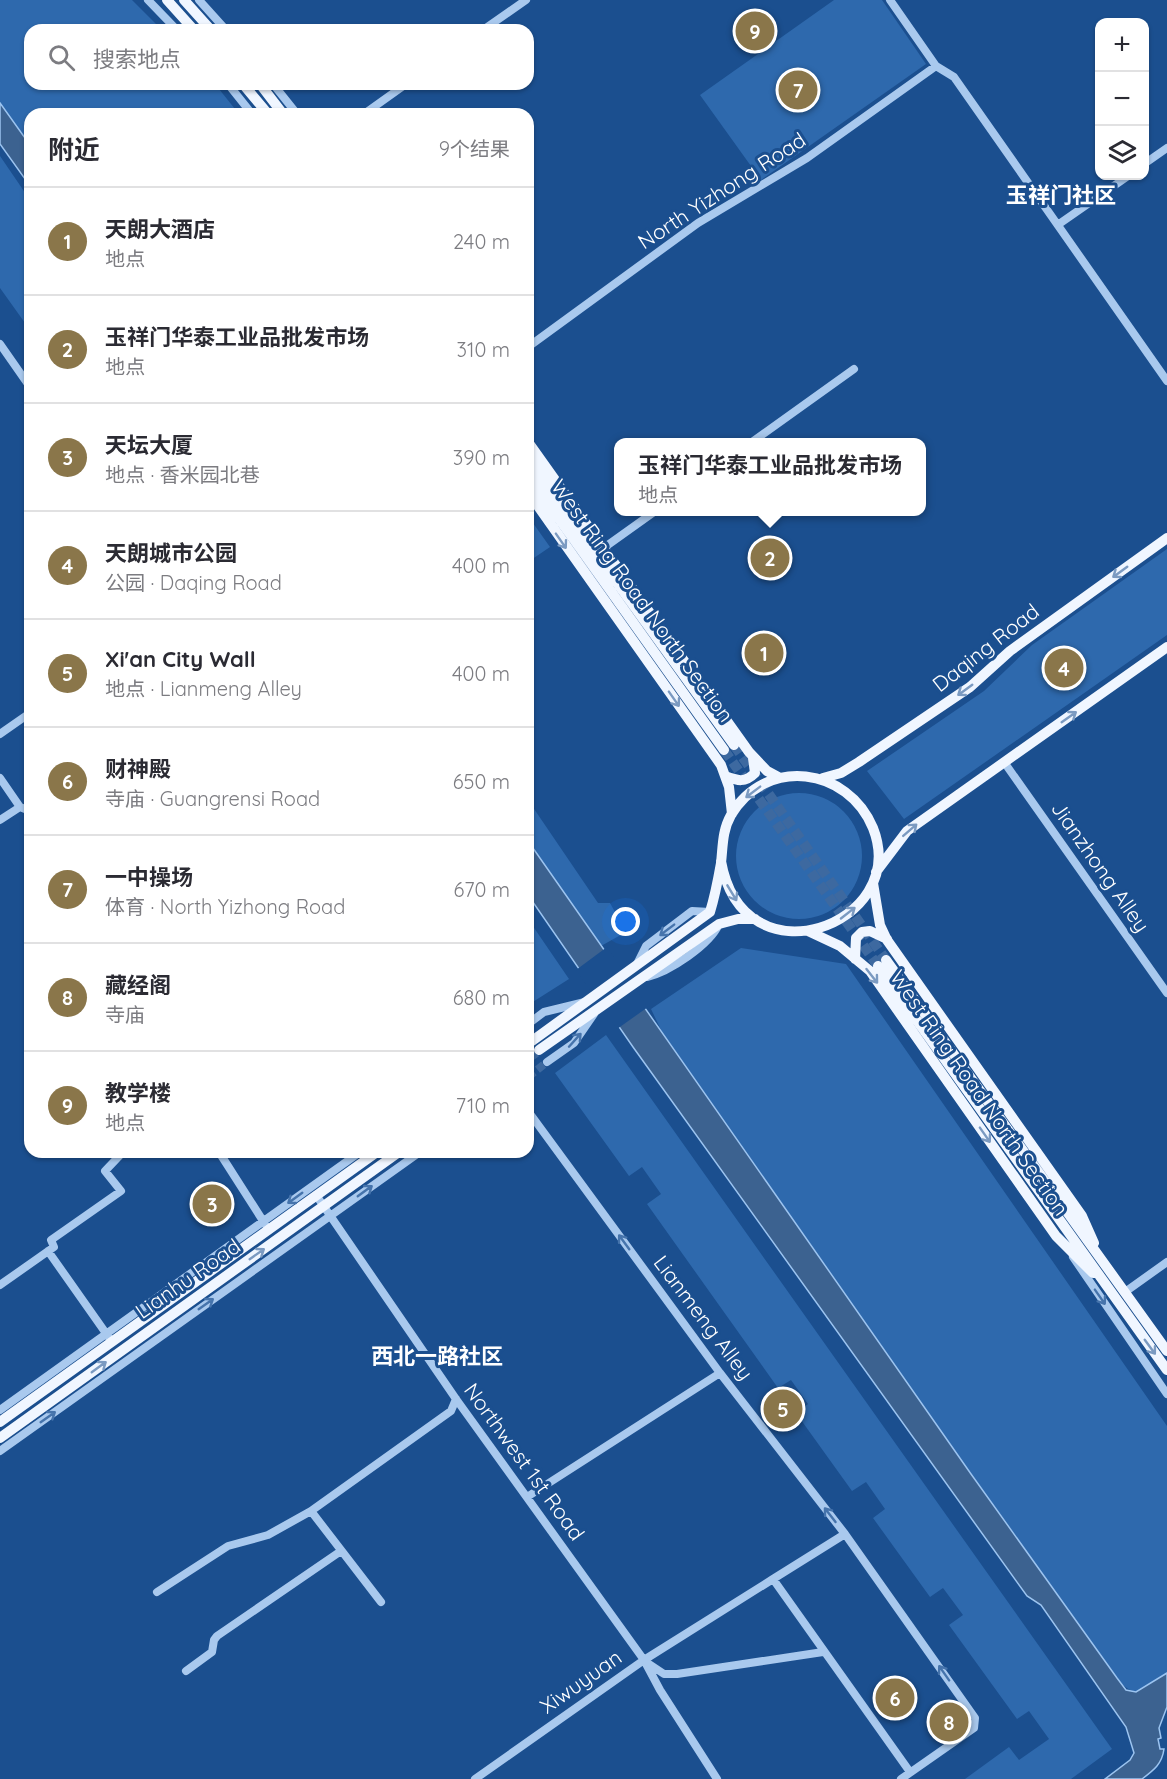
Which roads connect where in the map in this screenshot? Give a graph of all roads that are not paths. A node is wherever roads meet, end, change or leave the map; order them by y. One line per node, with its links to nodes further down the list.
1 (148, 0): 7 (street)
2 (167, 0): 8 (main road)
3 (184, 0): 9 (main road)
4 (199, 0): 10 (street)
5 (526, 0): 11 (street)
6 (890, 0): 12 (street)
7 (171, 24)
8 (189, 24)
9 (206, 24)
10 (221, 24)
11 (492, 24)
12 (936, 66): 26 (street); 27 (street, North Yizhong Road)
13 (233, 90): 18 (street)
14 (248, 90): 19 (main road)
15 (265, 90): 20 (main road)
16 (278, 90): 21 (street)
17 (398, 90): 22 (street)
18 (247, 108)
19 (263, 108)
20 (278, 108)
21 (292, 108)
22 (372, 108)
23 (1167, 148): 24 (street)
24 (1149, 161)
25 (1122, 180): 26 (street)
26 (1059, 224): 31 (street)
27 (534, 343)
28 (0, 344): 30 (street)
29 (854, 369): 32 (street)
30 (24, 378)
31 (1167, 381)
32 (758, 438)
33 (534, 448): 39 (main road)
34 (534, 468): 35 (main road, West Ring Road North Section)
35 (534, 483)
36 (534, 500): 45 (main road, one-way to 45)
37 (648, 516): 39 (street)
38 (1167, 538): 48 (main road, Daqing Road, one-way to 48)
39 (605, 547): 43 (main road)
40 (1167, 647): 44 (main road, one-way to 40)
41 (24, 717): 42 (street)
42 (0, 734)
43 (753, 758): 45 (main road); 47 (main road)
44 (1004, 762): 54 (main road, one-way to 44); 65 (street, Jianzhong Alley)
45 (726, 776): 51 (main road)
46 (0, 778): 49 (street)
47 (780, 778): 48 (main road); 51 (main road, one-way to 51)
48 (823, 778): 54 (main road)
49 (20, 807): 50 (street); 52 (street)
50 (24, 808)
51 (732, 814): 53 (main road)
52 (0, 820)
53 (721, 861): 55 (main road); 56 (main road, one-way to 56)
54 (873, 879): 59 (main road, one-way to 54); 61 (main road, West Ring Road North Section)
55 (710, 912): 57 (main road); 63 (street, one-way to 63)
56 (755, 919): 58 (main road); 59 (main road)
57 (700, 920): 60 (main road); 63 (main road)
58 (719, 924): 60 (main road); 64 (street)
59 (808, 931): 62 (main road, West Ring Road North Section)
60 (708, 932): 64 (main road)
61 (887, 940): 62 (main road); 82 (main road, West Ring Road North Section)
62 (855, 959): 80 (main road, West Ring Road North Section, one-way to 80)
63 (636, 967): 66 (main road)
64 (644, 978): 67 (main road)
65 (1167, 993)
66 (588, 1001): 67 (main road); 68 (street)
67 (596, 1012): 69 (street, one-way to 67)
68 (534, 1020)
69 (547, 1062)
70 (534, 1119): 90 (street, Lianmeng Alley, one-way to 70)
71 (117, 1158): 81 (street)
72 (223, 1158): 79 (street)
73 (352, 1158): 79 (street, one-way to 79)
74 (368, 1158): 77 (main road, Lianhu Road)
75 (392, 1158): 78 (main road, Lianhu Road)
76 (411, 1158): 78 (street, one-way to 76)
77 (316, 1195): 78 (street, Northwest 1st Road); 79 (main road, Lianhu Road)
78 (327, 1211): 93 (street, Northwest 1st Road); 96 (main road, Lianhu Road, one-way to 78); 97 (street, one-way to 78)
79 (266, 1225): 87 (main road, Lianhu Road)
80 (1067, 1249): 85 (main road, West Ring Road North Section); 91 (street, one-way to 91)
81 (48, 1251): 84 (street); 87 (street)
82 (1101, 1259): 85 (main road, West Ring Road North Section); 86 (main road, West Ring Road North Section)
83 (1167, 1262): 86 (street)
84 (0, 1285)
85 (1109, 1289): 89 (main road, West Ring Road North Section, one-way to 89)
86 (1125, 1292): 88 (main road, West Ring Road North Section)
87 (110, 1338): 94 (street); 95 (main road, Lianhu Road)
88 (1167, 1351)
89 (1167, 1370)
90 (720, 1373): 98 (street); 100 (street, Lianmeng Alley, one-way to 90)
91 (1163, 1385): 92 (street)
92 (1167, 1394)
93 (456, 1400): 98 (street, Northwest 1st Road); 99 (street)
94 (0, 1410)
95 (0, 1422)
96 (0, 1438)
97 (0, 1451)
98 (528, 1497): 106 (street, Northwest 1st Road)
99 (311, 1511): 101 (street); 103 (street)
100 (845, 1533): 102 (street); 108 (street, Lianmeng Alley, one-way to 100)
101 (341, 1551): 104 (street); 107 (street)
102 (773, 1579): 105 (street); 106 (street)
103 (157, 1592)
104 (381, 1602)
105 (823, 1652): 106 (street, Xiwuyuan); 108 (street)
106 (644, 1660): 109 (street, Xiwuyuan); 110 (street, Northwest 1st Road)
107 (186, 1671)
108 (910, 1772): 111 (street)
109 (475, 1779)
110 (717, 1779)
111 (901, 1779)

